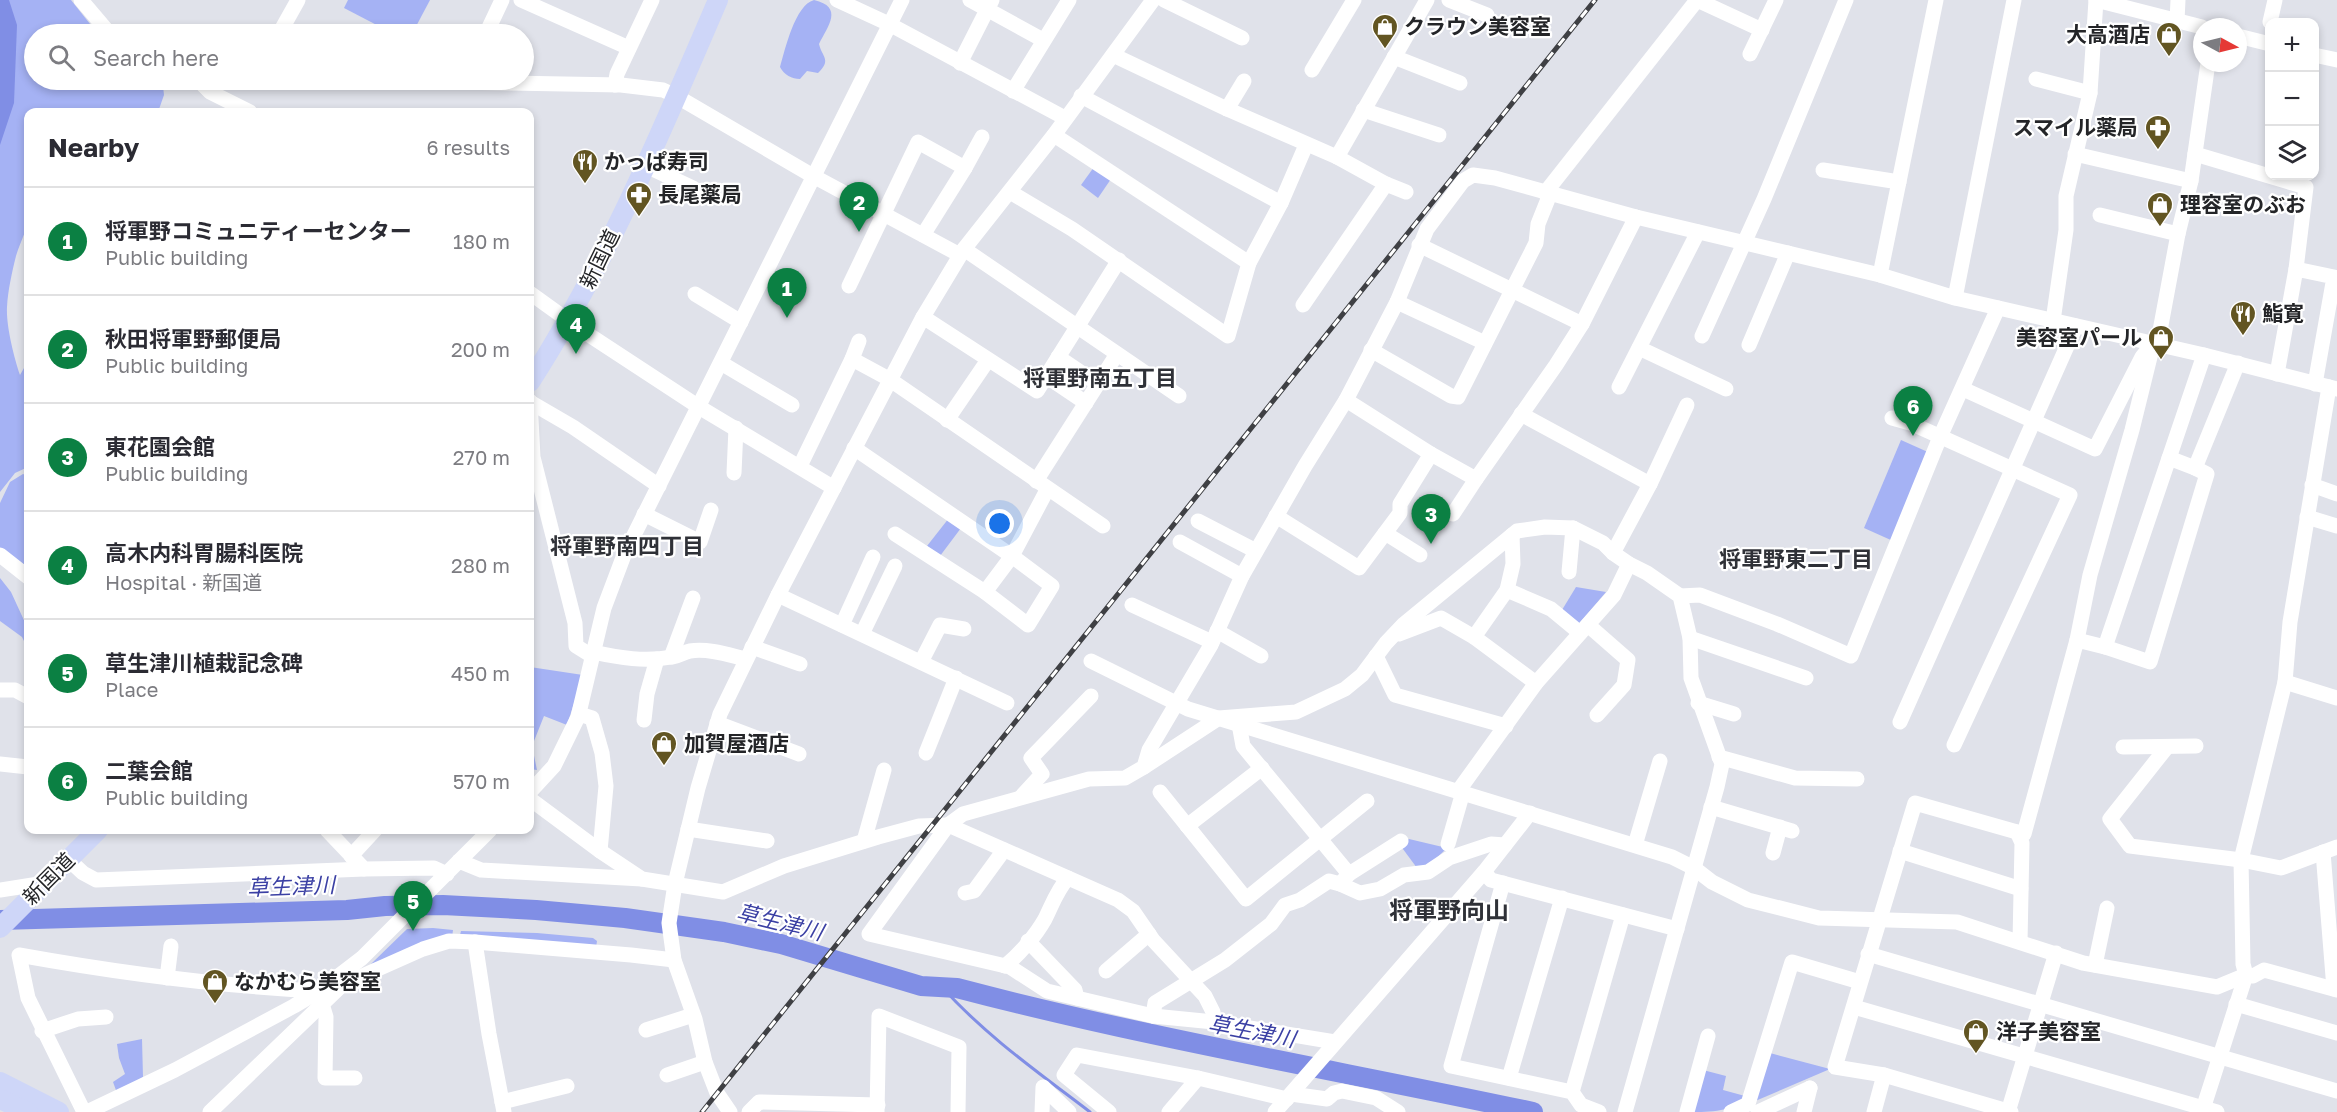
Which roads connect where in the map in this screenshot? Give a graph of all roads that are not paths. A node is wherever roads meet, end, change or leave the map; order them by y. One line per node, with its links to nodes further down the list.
1 (81, 0): 29 (street)
2 (298, 0): 30 (street)
3 (502, 0): 31 (street)
4 (521, 0): 39 (street)
5 (652, 0): 39 (street)
6 (718, 0): 56 (main road, 新国道)
7 (837, 0): 32 (street)
8 (902, 0): 32 (street)
9 (970, 0): 25 (street)
10 (1069, 0): 37 (street)
11 (1153, 0): 41 (street)
12 (1164, 0): 35 (street)
13 (1354, 0): 46 (street)
14 (1427, 0): 43 (street)
15 (1449, 0): 26 (street)
16 (1697, 0): 34 (street); 79 (street)
17 (1776, 0): 34 (street)
18 (1846, 0): 87 (street)
19 (1936, 0): 74 (street)
20 (2014, 0): 99 (street)
21 (2096, 0): 24 (street); 55 (street)
22 (2178, 0): 28 (street)
23 (2275, 0): 27 (street)
24 (2125, 4): 28 (street)
25 (990, 5): 37 (street); 45 (street)
26 (1487, 15)
27 (2271, 18)
28 (2177, 21): 33 (street)
29 (101, 24)
30 (285, 24)
31 (491, 24)
32 (889, 24): 45 (street); 72 (street)
33 (2193, 25)
34 (1762, 30): 40 (street)
35 (1242, 38)
36 (2247, 38): 38 (street)
37 (1043, 40): 54 (street)
38 (2265, 43)
39 (629, 48): 52 (street)
40 (1750, 54)
41 (1113, 55): 57 (street); 59 (street)
42 (2319, 56): 44 (street)
43 (1394, 57): 51 (street); 60 (street)
44 (2337, 60)
45 (960, 63): 54 (street)
46 (1312, 70)
47 (2207, 72): 67 (street)
48 (2036, 79): 55 (street)
49 (1244, 81): 59 (street)
50 (534, 83): 52 (street)
51 (1460, 83)
52 (615, 85): 56 (street)
53 (208, 90): 58 (street)
54 (1013, 91): 61 (street)
55 (2090, 93): 66 (street)
56 (676, 96): 69 (main road, 新国道); 72 (street)
57 (1081, 96): 61 (street); 80 (street)
58 (242, 108)
59 (1227, 109): 65 (street)
60 (1364, 110): 63 (street); 68 (street)
61 (1065, 118): 62 (street)
62 (1054, 135): 76 (street); 92 (street)
63 (1439, 135)
64 (982, 137): 70 (street)
65 (1306, 145): 68 (street); 80 (street)
66 (2075, 154): 73 (street); 105 (street)
67 (2196, 154): 73 (street); 93 (street)
68 (1337, 157): 75 (street)
69 (644, 165): 78 (street); 104 (main road, 新国道)
70 (965, 168): 81 (street); 86 (street)
71 (1823, 170): 74 (street)
72 (813, 176): 81 (street); 106 (street)
73 (2191, 181): 85 (street)
74 (1899, 182): 94 (street)
75 (1386, 184): 77 (street); 101 (street)
76 (1010, 192): 89 (street); 91 (street)
77 (1406, 192)
78 (700, 193)
79 (1548, 193): 83 (street); 88 (street); 96 (street)
80 (1281, 204): 92 (street)
81 (884, 214): 86 (street); 95 (street)
82 (2100, 214): 85 (street)
83 (1636, 217): 84 (street); 107 (street)
84 (1698, 232): 87 (street); 115 (street)
85 (2178, 234): 113 (street)
86 (923, 235): 89 (street)
87 (1744, 243): 90 (street); 110 (street)
88 (1419, 246): 96 (street); 100 (street)
89 (962, 252): 103 (street); 108 (street)
90 (1788, 254): 94 (street); 114 (street)
91 (1119, 261): 92 (street); 108 (street)
92 (1249, 263)
93 (2296, 269): 124 (street); 129 (street)
94 (1880, 275): 99 (street)
95 (849, 286)
96 (1512, 290): 107 (street); 112 (street)
97 (695, 294): 106 (street)
98 (534, 295): 104 (street)
99 (1955, 298): 102 (street)
100 (1398, 302): 112 (street); 116 (street)
101 (1303, 305)
102 (1998, 308): 105 (street); 132 (street)
103 (923, 317): 121 (street); 127 (street)
104 (568, 320): 125 (main road, 新国道); 139 (street)
105 (2053, 321): 109 (street)
106 (741, 322): 122 (street)
107 (1582, 324): 140 (street)
108 (1077, 326): 117 (street); 119 (street)
109 (2076, 326): 113 (street); 143 (street)
110 (1702, 336)
111 (859, 341): 120 (street)
112 (1485, 343): 116 (street)
113 (2153, 344): 118 (street); 143 (street); 199 (street)
114 (1749, 345)
115 (1639, 348): 130 (street); 131 (street)
116 (1371, 350): 134 (street)
117 (1118, 354): 128 (street); 133 (street)
118 (2204, 355): 123 (street); 148 (street)
119 (1058, 357): 126 (street); 128 (street)
120 (852, 359): 127 (street); 150 (street)
121 (988, 360): 126 (street); 142 (street)
122 (721, 363): 137 (street); 139 (street)
123 (2238, 363): 124 (street); 151 (street)
124 (2277, 374): 129 (street)
125 (534, 375)
126 (1046, 376): 136 (street)
127 (889, 379): 142 (street); 146 (street)
128 (1098, 384): 136 (street)
129 (2327, 386): 156 (street)
130 (1619, 387)
131 (1726, 389)
132 (1963, 389): 143 (street); 145 (street)
133 (1179, 396)
134 (1346, 400): 147 (street); 164 (street)
135 (534, 403): 157 (street)
136 (1086, 403): 158 (street)
137 (792, 405)
138 (1687, 405): 155 (street)
139 (699, 407): 144 (street); 157 (street)
140 (1521, 414): 154 (street); 155 (street)
141 (1892, 418): 145 (street)
142 (948, 420): 158 (street)
143 (2034, 421): 152 (street)
144 (736, 428): 150 (street); 153 (street)
145 (1940, 437): 152 (street); 188 (street)
146 (854, 448): 159 (street); 178 (street)
147 (1431, 454): 154 (street); 170 (street)
148 (2169, 458): 151 (street); 200 (street)
149 (534, 461): 202 (street)
150 (800, 466): 159 (street)
151 (2195, 468): 200 (street)
152 (2012, 469): 226 (street); 230 (street)
153 (734, 473)
154 (1476, 479): 163 (street)
155 (1650, 484): 175 (street)
156 (2313, 485): 160 (street); 165 (street)
157 (659, 486): 162 (street)
158 (1041, 486): 167 (street); 178 (street)
159 (834, 488): 187 (street)
160 (2337, 494)
161 (711, 510): 162 (street)
162 (644, 514): 202 (street)
163 (1453, 514)
164 (1276, 516): 170 (street); 174 (street)
165 (2307, 517): 168 (street); 211 (street)
166 (1198, 521): 174 (street)
167 (1103, 526)
168 (2337, 526)
169 (1573, 528): 172 (street); 175 (street); 182 (street)
170 (1385, 533): 177 (street)
171 (894, 534): 186 (street)
172 (1512, 535): 185 (street); 195 (street)
173 (1180, 542): 184 (street)
174 (1256, 551): 184 (street)
175 (1613, 553): 180 (street)
176 (0, 555): 183 (street)
177 (1420, 555)
178 (1012, 556): 186 (street); 186 (street)
179 (873, 557): 191 (street)
180 (1629, 564): 188 (street); 193 (street)
181 (895, 566): 194 (street)
182 (1569, 572)
183 (24, 574)
184 (1242, 576): 196 (street)
185 (1507, 590): 193 (street); 197 (street)
186 (985, 592)
187 (778, 595): 191 (street); 201 (street)
188 (1680, 596): 198 (street)
189 (693, 598): 205 (street)
190 (1132, 605): 196 (street)
191 (842, 625): 194 (street)
192 (963, 629): 207 (street)
193 (1584, 629): 212 (street); 223 (street)
194 (862, 634): 207 (street)
195 (1393, 636): 197 (street); 204 (street)
196 (1215, 637): 203 (street); 220 (street)
197 (1474, 637): 212 (street)
198 (1690, 638): 210 (street); 219 (street)
199 (2077, 640): 200 (street); 255 (street)
200 (2105, 646)
201 (749, 653): 205 (street); 208 (street); 227 (street)
202 (593, 654): 205 (street); 221 (street)
203 (1261, 656)
204 (1376, 656): 224 (street); 229 (street)
205 (664, 658): 225 (street)
206 (1091, 661): 220 (street)
207 (921, 662): 209 (street)
208 (800, 664)
209 (956, 678): 218 (street); 234 (street)
210 (1806, 678)
211 (2285, 682): 216 (street); 274 (street)
212 (1536, 683): 229 (street)
213 (0, 688): 214 (street); 217 (street)
214 (24, 695)
215 (1091, 696): 247 (street)
216 (2337, 698)
217 (0, 702)
218 (1007, 703)
219 (1698, 703): 222 (street); 236 (street)
220 (1176, 704): 224 (street); 240 (street)
221 (579, 714): 244 (street); 269 (street)
222 (1734, 714)
223 (1597, 715)
224 (1220, 718): 228 (street); 240 (street)
225 (644, 720)
226 (1900, 722)
227 (717, 723): 235 (street); 254 (street)
228 (1239, 724): 241 (street); 245 (street)
229 (1506, 726): 245 (street)
230 (1954, 745)
231 (2196, 746): 233 (street)
232 (2123, 747): 233 (street)
233 (2167, 747): 274 (street)
234 (926, 753)
235 (800, 754)
236 (1719, 757): 243 (street); 250 (street)
237 (1660, 761): 266 (street)
238 (0, 764): 239 (street)
239 (24, 767)
240 (1144, 767): 247 (street)
241 (1262, 768): 253 (street); 260 (street)
242 (884, 770): 262 (street)
243 (1857, 779)
244 (534, 788)
245 (1461, 791): 251 (street); 264 (street)
246 (1160, 792): 253 (street)
247 (1021, 797): 252 (street)
248 (1367, 801): 260 (street)
249 (534, 802): 269 (street)
250 (1711, 807): 271 (street); 276 (street)
251 (1530, 813): 265 (street); 266 (street)
252 (948, 825): 262 (street); 267 (street); 304 (street)
253 (1187, 826): 260 (street)
254 (688, 829): 261 (street); 284 (street)
255 (2017, 832): 270 (street); 286 (street)
256 (94, 834): 273 (main road, 新国道)
257 (331, 834): 272 (street)
258 (371, 834): 272 (street)
259 (486, 834): 275 (street)
260 (1320, 839): 282 (street)
261 (767, 841)
262 (864, 841): 284 (street)
263 (1401, 841): 282 (street)
264 (1448, 844)
265 (1505, 845): 278 (street); 282 (street)
266 (1635, 845): 276 (street)
267 (1004, 850): 280 (street); 288 (street)
268 (2330, 850): 274 (street); 310 (street)
269 (600, 851): 281 (street)
270 (1900, 851): 286 (street); 292 (street)
271 (1773, 853)
272 (351, 856): 277 (street)
273 (69, 860): 277 (street); 285 (main road, 新国道)
274 (2241, 860): 306 (street)
275 (459, 861): 279 (street); 281 (street)
276 (1694, 868): 292 (street); 294 (street)
277 (364, 869): 279 (street)
278 (1484, 872): 283 (street); 324 (street)
279 (445, 875): 311 (street)
280 (1068, 878): 295 (street); 296 (street)
281 (642, 879): 284 (street)
282 (1345, 879): 308 (street)
283 (1503, 883): 289 (street); 332 (street)
284 (674, 888): 302 (street)
285 (40, 889): 287 (street); 293 (main road, 新国道)
286 (2021, 889): 298 (street)
287 (0, 890)
288 (965, 893)
289 (1562, 898): 291 (street); 332 (street)
290 (2107, 908): 303 (street)
291 (1623, 915): 294 (street); 336 (street)
292 (1879, 919): 298 (street); 301 (street)
293 (0, 928)
294 (1677, 929): 357 (street)
295 (1149, 934): 305 (street); 308 (street)
296 (1028, 941): 304 (street); 312 (street)
297 (475, 942): 302 (street); 311 (street); 340 (street)
298 (2020, 942): 300 (street)
299 (171, 946): 307 (street)
300 (2056, 953): 303 (street); 313 (street)
301 (1868, 954): 309 (street); 313 (street)
302 (674, 956): 316 (street)
303 (2095, 965): 306 (street)
304 (1005, 966): 312 (street)
305 (1106, 970)
306 (2246, 975): 310 (street); 314 (street)
307 (167, 978): 311 (street); 321 (street)
308 (1190, 980): 317 (street); 319 (street)
309 (1860, 982): 315 (street); 359 (street)
310 (2335, 989)
311 (328, 991): 330 (street); 345 (street); 346 (street)
312 (1077, 998): 317 (street)
313 (2042, 1003): 325 (street); 326 (street)
314 (2236, 1004): 322 (street); 326 (street)
315 (1854, 1007): 325 (street); 329 (street)
316 (693, 1015): 320 (street); 327 (street)
317 (1153, 1016): 319 (street)
318 (106, 1017): 321 (street)
319 (1214, 1022): 324 (street)
320 (646, 1030)
321 (42, 1031): 345 (street)
322 (2337, 1033)
323 (1708, 1036): 358 (street)
324 (1332, 1046): 337 (street)
325 (2025, 1056): 342 (street); 363 (street)
326 (2219, 1056): 335 (street); 342 (street)
327 (705, 1062): 328 (street); 347 (street)
328 (668, 1075)
329 (1884, 1075): 362 (street); 363 (street)
330 (355, 1078)
331 (1198, 1078): 337 (street); 352 (street); 353 (street)
332 (1509, 1078): 336 (street)
333 (0, 1082): 344 (main road)
334 (567, 1086): 340 (street)
335 (2337, 1091)
336 (1572, 1092): 356 (street)
337 (1290, 1095): 339 (street); 354 (street)
338 (0, 1099): 343 (main road)
339 (1378, 1106): 355 (street)
340 (503, 1107)
341 (878, 1108): 348 (street); 349 (street)
342 (2207, 1111)
343 (28, 1112)
344 (59, 1112)
345 (86, 1112)
346 (210, 1112)
347 (730, 1112)
348 (749, 1112)
349 (958, 1112)
350 (1042, 1112): 351 (street)
351 (1069, 1112)
352 (1108, 1112)
353 (1169, 1112)
354 (1275, 1112)
355 (1398, 1112)
356 (1599, 1112)
357 (1625, 1112)
358 (1687, 1112)
359 (1731, 1112)
360 (1758, 1112): 361 (street)
361 (1804, 1112)
362 (1874, 1112)
363 (2009, 1112)

